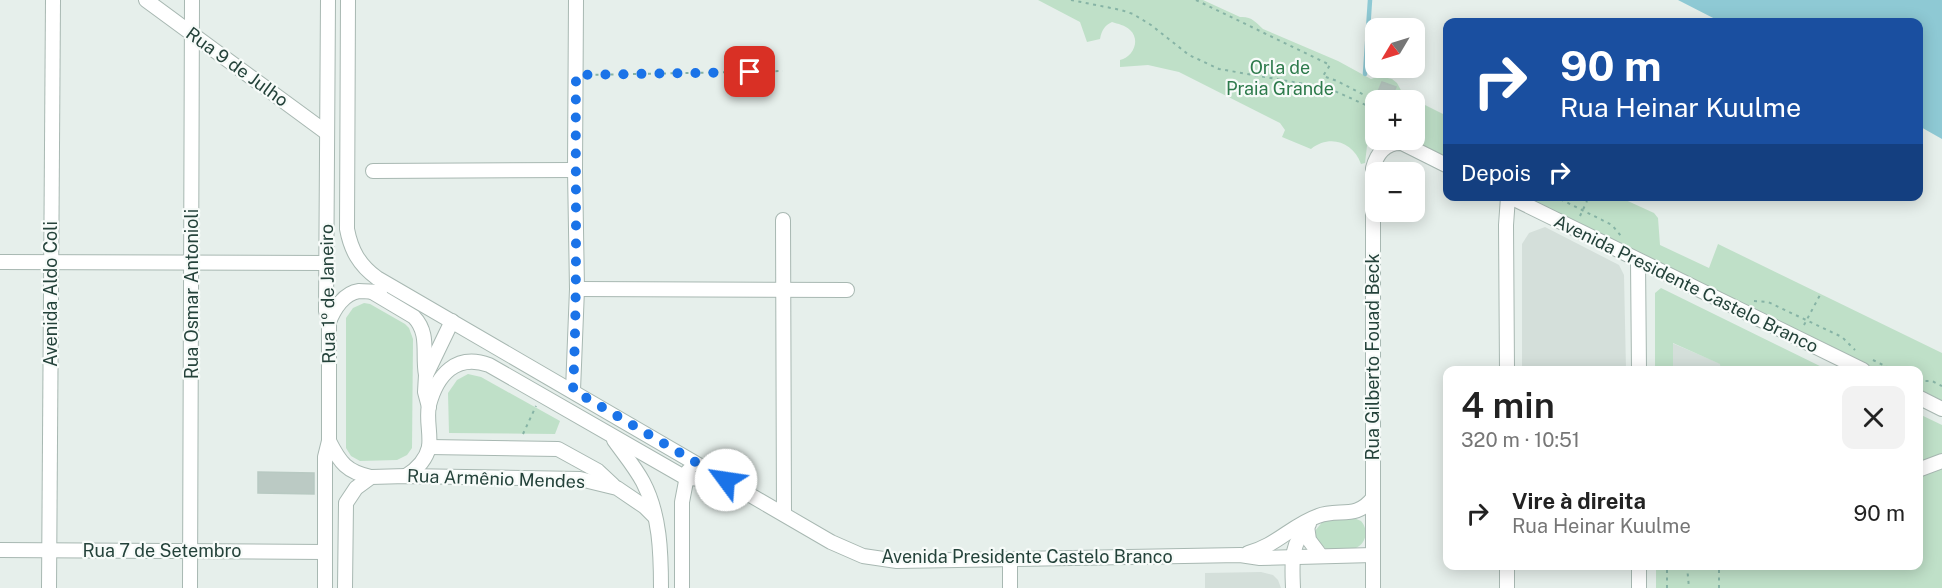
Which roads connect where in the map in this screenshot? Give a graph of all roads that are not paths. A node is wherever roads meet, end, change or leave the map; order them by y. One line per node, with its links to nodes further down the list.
1 (53, 0): 17 (street, Avenida Aldo Coli)
2 (146, 0): 7 (street, Rua 9 de Julho)
3 (192, 0): 7 (street, Rua Osmar Antonioli)
4 (328, 0): 8 (street, Rua 1º de Janeiro)
5 (348, 0): 18 (street, Rua 1º de Janeiro)
6 (576, 0): 10 (street)
7 (191, 34): 8 (street, Rua 9 de Julho); 19 (street, Rua Osmar Antonioli)
8 (327, 133): 20 (street, Rua 1º de Janeiro)
9 (1443, 164): 47 (street, Rua Gilberto Fouad Beck)
10 (575, 170): 11 (street); 21 (street)
11 (373, 171)
12 (1508, 201): 29 (street)
13 (1518, 201): 15 (street, Avenida Presidente Castelo Branco)
14 (783, 220): 22 (street)
15 (1638, 261): 28 (street, Avenida Presidente Castelo Branco); 30 (street)
16 (0, 262): 17 (street)
17 (51, 262): 19 (street); 55 (street, Avenida Aldo Coli)
18 (360, 262): 24 (street, Avenida Presidente Castelo Branco)
19 (192, 263): 20 (street); 56 (street, Rua Osmar Antonioli)
20 (327, 263): 27 (street, Rua 1º de Janeiro)
21 (577, 289): 22 (street); 32 (street)
22 (782, 289): 23 (street); 49 (street)
23 (847, 290)
24 (400, 291): 25 (street); 26 (street, Avenida Presidente Castelo Branco)
25 (372, 292): 27 (street); 31 (street)
26 (452, 321): 31 (street); 32 (street, Avenida Presidente Castelo Branco)
27 (329, 322): 37 (street, Rua 1º de Janeiro)
28 (1865, 364)
29 (1507, 366)
30 (1639, 366)
31 (426, 375): 34 (street)
32 (573, 390): 39 (street, Avenida Presidente Castelo Branco)
33 (1923, 400): 35 (street)
34 (429, 407): 36 (street, Avenida Presidente Castelo Branco); 38 (street)
35 (1942, 409)
36 (609, 434): 44 (street, Avenida Presidente Castelo Branco); 52 (street)
37 (328, 441): 43 (street); 57 (street, Rua 1º de Janeiro)
38 (429, 447): 42 (street); 46 (street)
39 (690, 459): 44 (street); 45 (street, Avenida Presidente Castelo Branco)
40 (1942, 461): 41 (street)
41 (1923, 468)
42 (406, 476): 43 (street, Rua Armênio Mendes); 46 (street, Rua Armênio Mendes)
43 (372, 477): 68 (street)
44 (686, 478): 45 (street, Avenida Presidente Castelo Branco); 70 (street)
45 (726, 480): 49 (street, Avenida Presidente Castelo Branco)
46 (617, 488): 52 (street, Rua Armênio Mendes)
47 (1373, 498): 48 (street); 51 (street, Rua Gilberto Fouad Beck)
48 (1355, 512): 50 (street, Avenida Presidente Castelo Branco); 51 (street)
49 (784, 514): 62 (street, Avenida Presidente Castelo Branco)
50 (1317, 516): 53 (street); 58 (street, Avenida Presidente Castelo Branco)
51 (1373, 523): 59 (street, Rua Gilberto Fouad Beck)
52 (656, 524): 69 (street)
53 (1307, 526): 60 (street); 61 (street)
54 (0, 550): 55 (street, Rua 7 de Setembro)
55 (49, 550): 56 (street, Rua 7 de Setembro); 65 (street, Avenida Aldo Coli)
56 (191, 551): 57 (street, Rua 7 de Setembro); 66 (street, Rua Osmar Antonioli)
57 (325, 552): 67 (street, Rua 1º de Janeiro)
58 (1240, 555): 61 (street, Avenida Presidente Castelo Branco); 62 (street, Avenida Presidente Castelo Branco)
59 (1373, 555): 60 (street, Avenida Presidente Castelo Branco); 73 (street, Rua Gilberto Fouad Beck)
60 (1321, 556): 61 (street, Avenida Presidente Castelo Branco)
61 (1292, 557): 72 (street)
62 (1010, 559): 71 (street)
63 (1507, 570): 74 (street)
64 (1639, 570): 75 (street)
65 (49, 588)
66 (190, 588)
67 (325, 588)
68 (345, 588)
69 (661, 588)
70 (682, 588)
71 (1010, 588)
72 (1293, 588)
73 (1373, 588)
74 (1507, 588)
75 (1640, 588)

